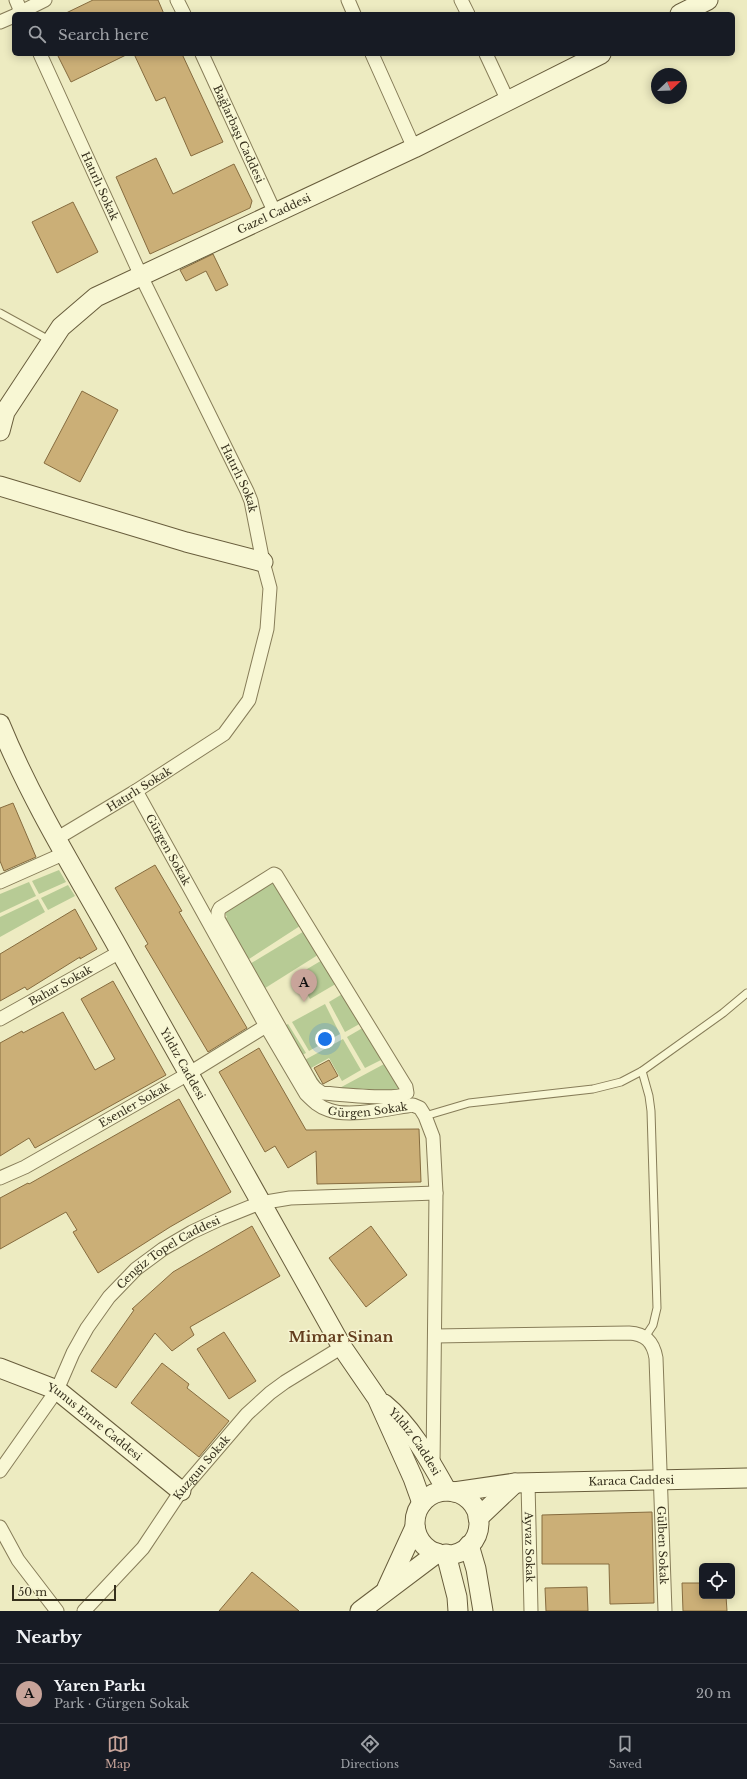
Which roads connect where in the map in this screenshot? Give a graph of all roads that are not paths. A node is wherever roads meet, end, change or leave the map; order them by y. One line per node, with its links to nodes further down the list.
1 (45, 0): 6 (street)
2 (177, 0): 7 (street)
3 (348, 0): 8 (street)
4 (461, 0): 9 (street)
5 (708, 0): 10 (street)
6 (18, 11)
7 (183, 12)
8 (353, 12)
9 (467, 12)
10 (684, 12)
11 (12, 15): 12 (street)
12 (0, 22)
13 (41, 56): 21 (street, Hatırlı Sokak)
14 (203, 56): 20 (street, Bağlarbaşı Caddesi)
15 (373, 56): 19 (street)
16 (487, 56): 18 (street)
17 (597, 56): 18 (street, Gazel Caddesi)
18 (508, 101): 19 (street, Gazel Caddesi)
19 (414, 148): 20 (street, Gazel Caddesi)
20 (275, 213): 21 (street, Gazel Caddesi)
21 (141, 276): 23 (street, Gazel Caddesi); 26 (street, Hatırlı Sokak)
22 (0, 313): 23 (lane)
23 (51, 341): 24 (street, Gazel Caddesi)
24 (0, 431)
25 (0, 486): 26 (street)
26 (263, 562): 28 (street, Hatırlı Sokak)
27 (0, 724): 29 (street, Yıldız Caddesi)
28 (136, 792): 29 (street, Hatırlı Sokak); 34 (street, Gürgen Sokak)
29 (60, 846): 30 (street, Hatırlı Sokak); 31 (street, Yıldız Caddesi)
30 (0, 882)
31 (120, 952): 33 (street, Bahar Sokak); 36 (street, Yıldız Caddesi)
32 (747, 993): 35 (lane)
33 (0, 1019)
34 (271, 1023): 34 (street); 36 (street, Esenler Sokak); 37 (street, Gürgen Sokak)
35 (642, 1071): 37 (lane); 42 (lane)
36 (188, 1074): 38 (street, Esenler Sokak); 40 (street, Yıldız Caddesi)
37 (425, 1116): 39 (street)
38 (0, 1178)
39 (436, 1193): 40 (street, Cengiz Topel Caddesi); 41 (street)
40 (260, 1204): 43 (street, Yıldız Caddesi); 45 (street, Cengiz Topel Caddesi)
41 (435, 1336): 42 (street); 47 (street)
42 (645, 1337): 50 (street, Gülben Sokak)
43 (342, 1347): 46 (street, Yıldız Caddesi); 52 (street, Kuzgun Sokak)
44 (0, 1368): 45 (street, Yunus Emre Caddesi)
45 (57, 1390): 48 (street, Cengiz Topel Caddesi); 52 (street, Yunus Emre Caddesi)
46 (377, 1398): 47 (street, Yıldız Caddesi); 54 (street, Yıldız Caddesi)
47 (433, 1466): 53 (street, Yıldız Caddesi)
48 (0, 1471)
49 (747, 1478): 50 (street, Karaca Caddesi)
50 (661, 1480): 51 (street, Karaca Caddesi); 67 (street, Gülben Sokak)
51 (522, 1483): 53 (street, Karaca Caddesi); 55 (street); 66 (street, Ayvaz Sokak)
52 (181, 1491): 62 (street, Kuzgun Sokak)
53 (450, 1491): 54 (street, Yıldız Caddesi); 55 (street, Yıldız Caddesi)
54 (422, 1503): 57 (street)
55 (478, 1518): 58 (street)
56 (0, 1526): 61 (street)
57 (415, 1527): 59 (street); 60 (street)
58 (469, 1545): 59 (street); 65 (street)
59 (441, 1554): 60 (street); 64 (street)
60 (387, 1590): 63 (street)
61 (58, 1611)
62 (84, 1611)
63 (360, 1611)
64 (458, 1611)
65 (483, 1611)
66 (531, 1611)
67 (665, 1611)

